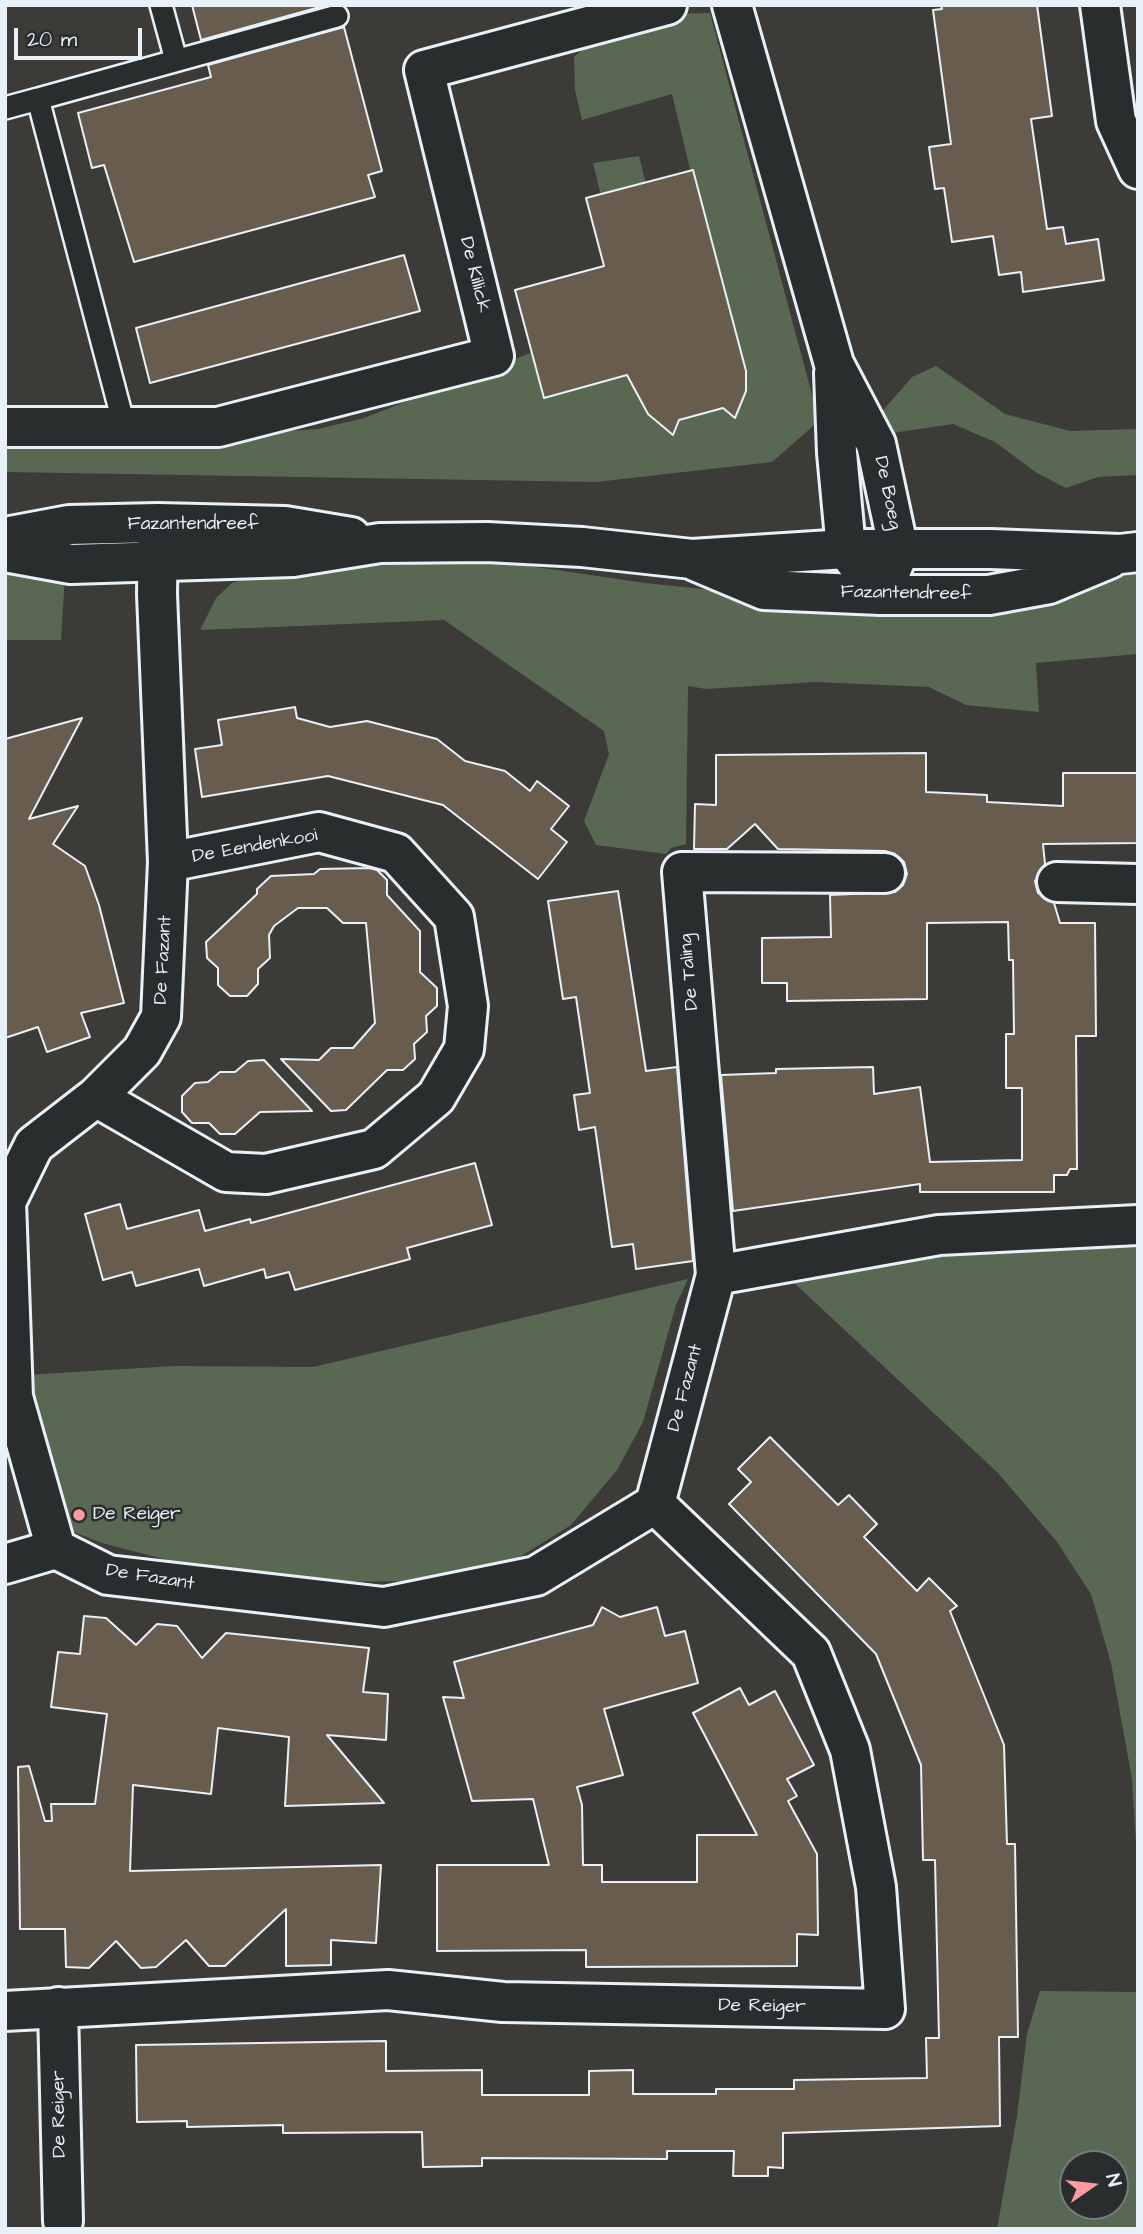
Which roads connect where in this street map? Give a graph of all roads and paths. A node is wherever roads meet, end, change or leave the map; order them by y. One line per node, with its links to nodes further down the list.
1 (161, 5): 6 (lane)
2 (667, 5): 11 (street, De Killick)
3 (732, 5): 10 (street, De Boeg)
4 (1100, 5): 9 (street)
5 (337, 16): 6 (lane)
6 (176, 60): 7 (lane)
7 (38, 99): 8 (lane); 11 (lane)
8 (5, 107)
9 (1138, 169)
10 (834, 364): 16 (street, De Boeg); 17 (street, De Boeg)
11 (124, 425): 12 (street, De Killick)
12 (5, 426)
13 (158, 523): 14 (street, Fazantendreef); 15 (street, Fazantendreef); 21 (street, De Fazant)
14 (5, 537)
15 (380, 542): 20 (street, Fazantendreef); 21 (street, Fazantendreef)
16 (846, 550): 17 (street, Fazantendreef); 20 (street, Fazantendreef); 22 (street)
17 (899, 551): 19 (street, Fazantendreef); 22 (street, De Boeg)
18 (5, 552): 21 (street, Fazantendreef)
19 (1129, 553): 22 (street, Fazantendreef)
20 (692, 559): 22 (street, Fazantendreef)
21 (157, 562): 23 (street, De Fazant)
22 (881, 595)
23 (168, 862): 27 (street, De Fazant); 27 (street, De Eendenkooi)
24 (885, 873): 30 (street, De Taling)
25 (1057, 882): 26 (street)
26 (1138, 884)
27 (96, 1097): 28 (street, De Fazant)
28 (20, 1136): 32 (street, De Fazant)
29 (1138, 1225): 30 (street)
30 (716, 1275): 31 (street, De Fazant)
31 (655, 1504): 32 (street, De Fazant); 34 (street, De Reiger)
32 (56, 1549): 33 (street)
33 (5, 1564)
34 (58, 2007): 35 (street, De Reiger); 36 (street, De Reiger)
35 (5, 2011)
36 (63, 2221)

